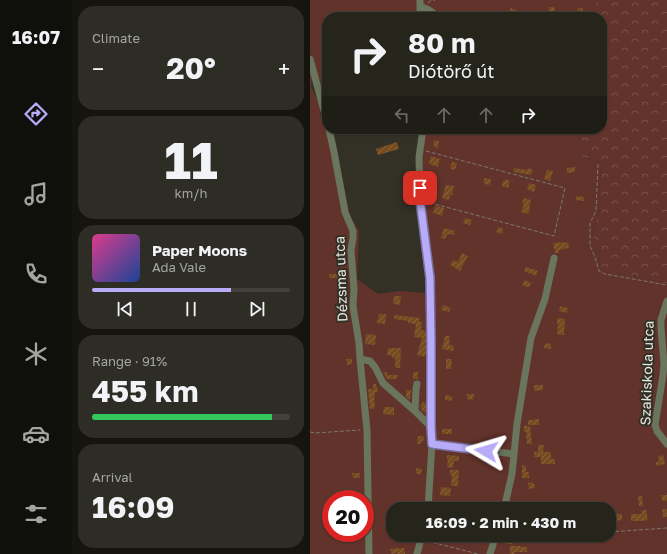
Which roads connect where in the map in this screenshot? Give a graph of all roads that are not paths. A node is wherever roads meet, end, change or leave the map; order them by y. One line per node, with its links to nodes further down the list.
1 (420, 4): 2 (street)
2 (432, 12)
3 (310, 59): 4 (street)
4 (322, 103)
5 (330, 134): 9 (street, Dézsma utca)
6 (422, 134): 12 (street)
7 (554, 258): 15 (street)
8 (667, 301): 14 (street, Szakiskola utca)
9 (360, 359): 11 (street); 20 (street, Dézsma utca)
10 (417, 384): 11 (street)
11 (415, 411): 12 (street)
12 (431, 427): 13 (street)
13 (432, 444): 15 (street); 16 (street)
14 (667, 444)
15 (514, 454): 17 (street)
16 (428, 502)
17 (506, 502)
18 (420, 542): 21 (street)
19 (494, 542): 22 (street)
20 (369, 554)
21 (416, 554)
22 (490, 554)

